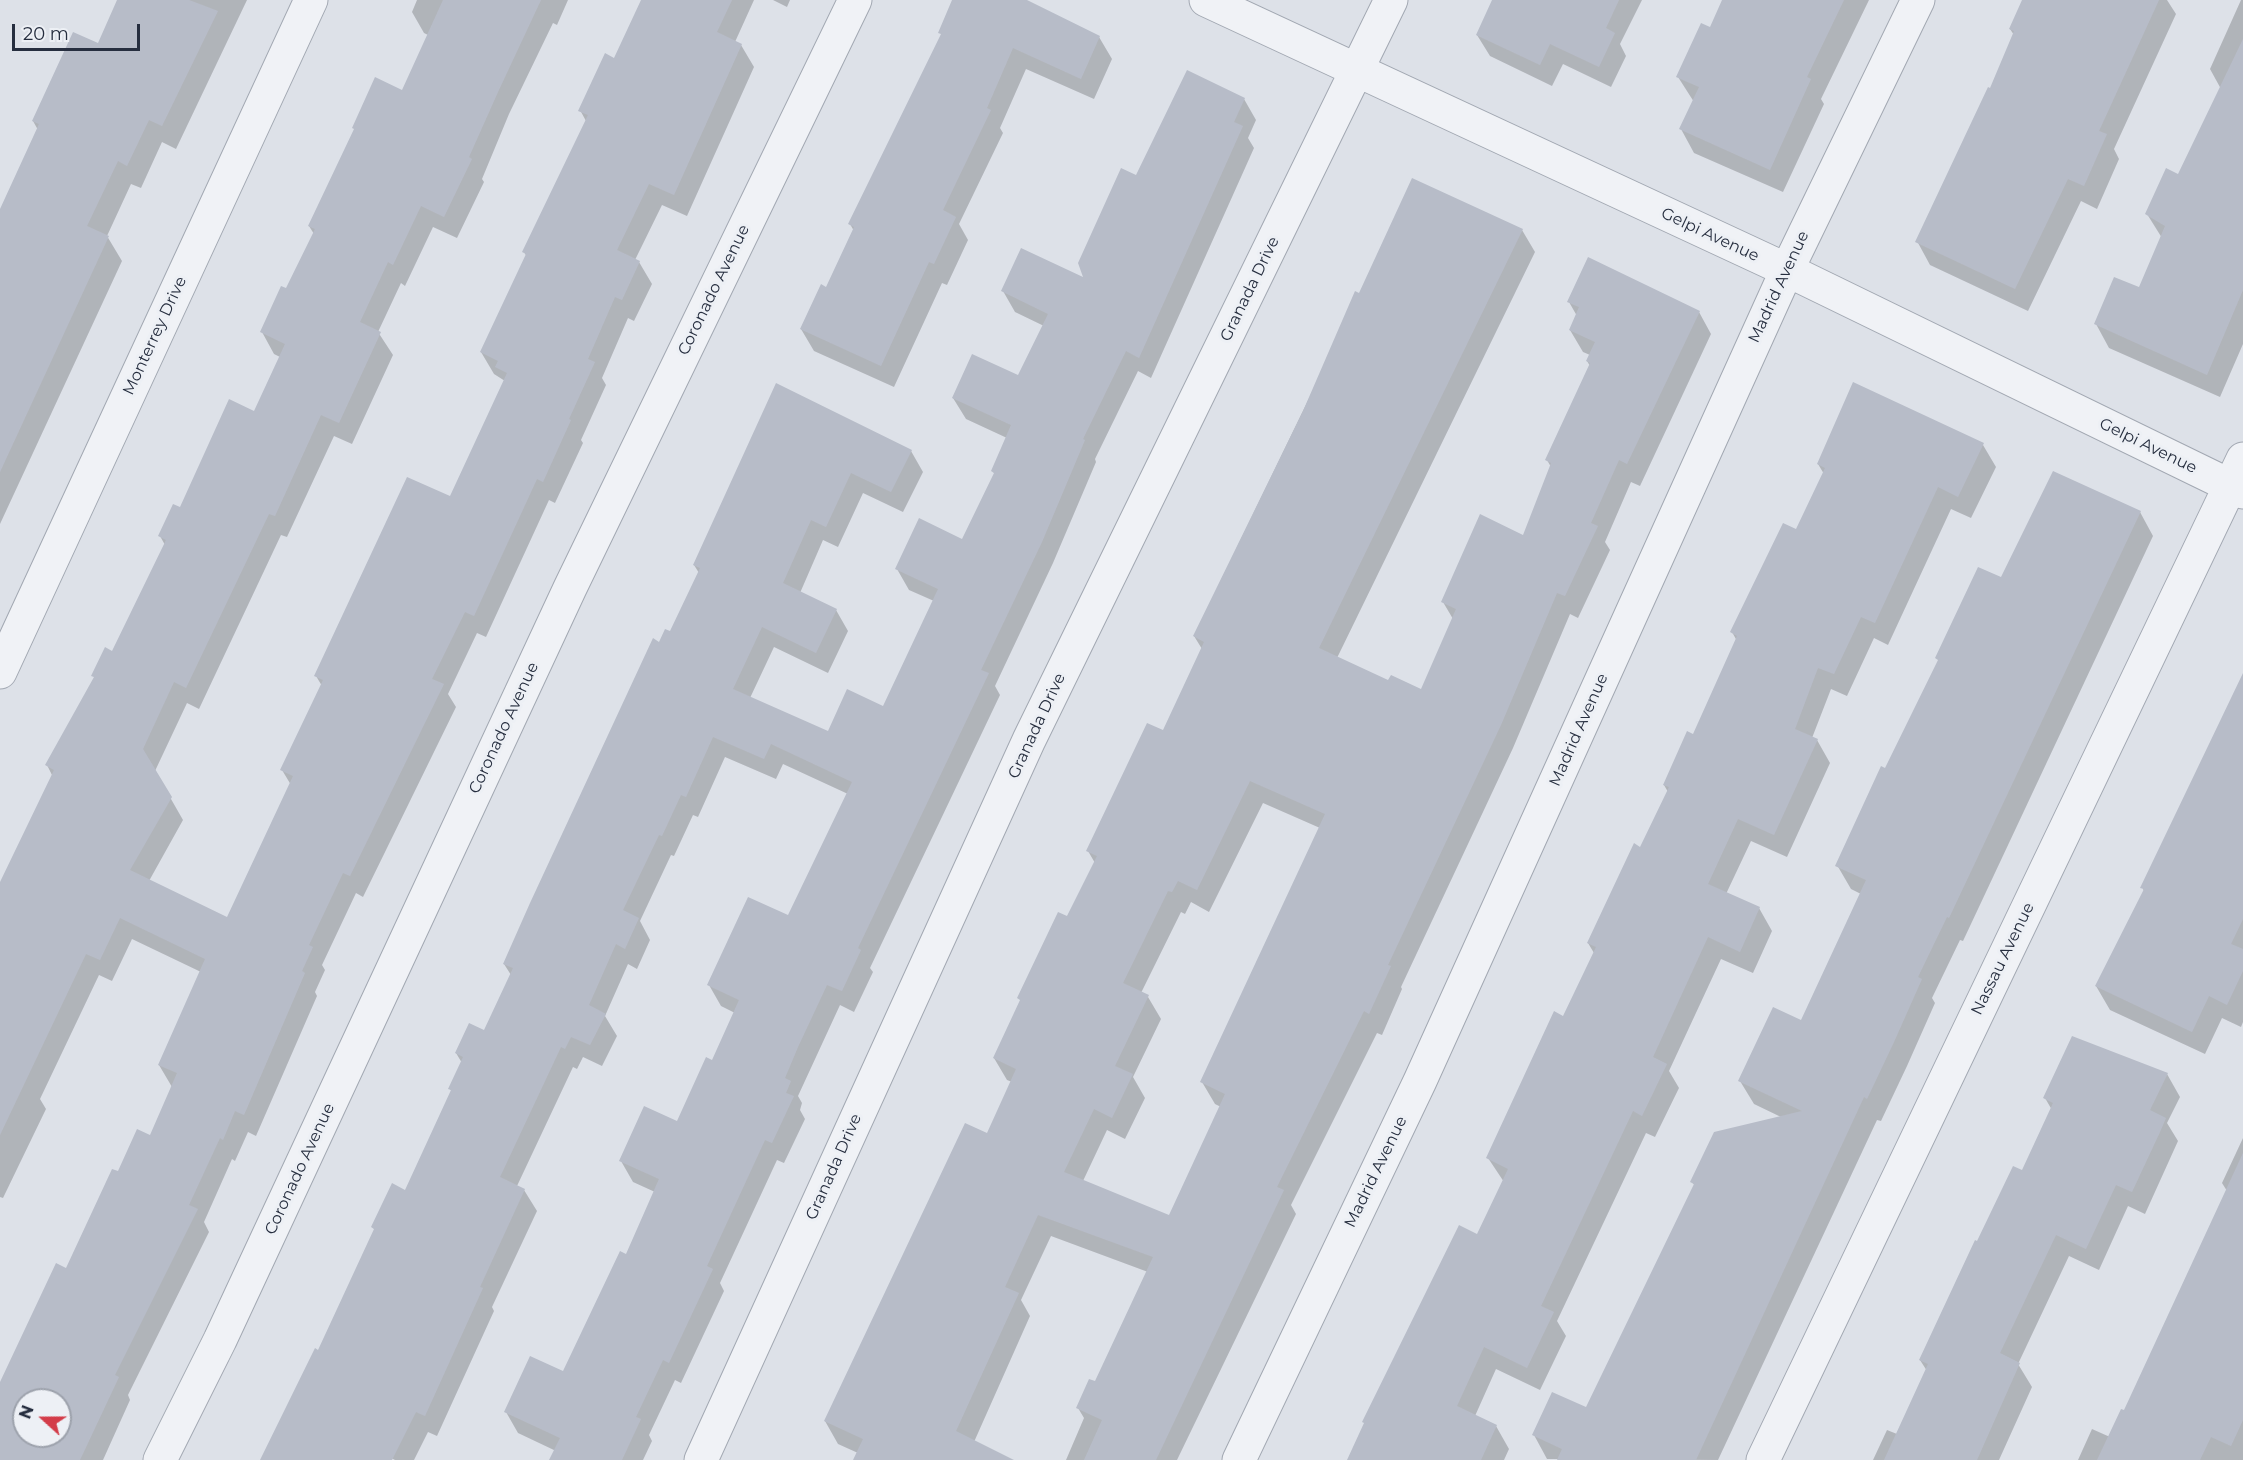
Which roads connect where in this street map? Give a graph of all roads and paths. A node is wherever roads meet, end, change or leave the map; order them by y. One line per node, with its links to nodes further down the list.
1 (311, 0): 9 (street, Monterrey Drive)
2 (855, 0): 10 (street, Coronado Avenue)
3 (1206, 0): 6 (street, Gelpi Avenue)
4 (1391, 0): 6 (street, Granada Drive)
5 (1918, 0): 7 (street, Madrid Avenue)
6 (1357, 70): 7 (street, Gelpi Avenue); 11 (street, Granada Drive)
7 (1786, 270): 8 (street, Gelpi Avenue); 12 (street, Madrid Avenue)
8 (2239, 479): 13 (street, Nassau Avenue)
9 (0, 672)
10 (160, 1460)
11 (701, 1460)
12 (1239, 1460)
13 (1763, 1460)

